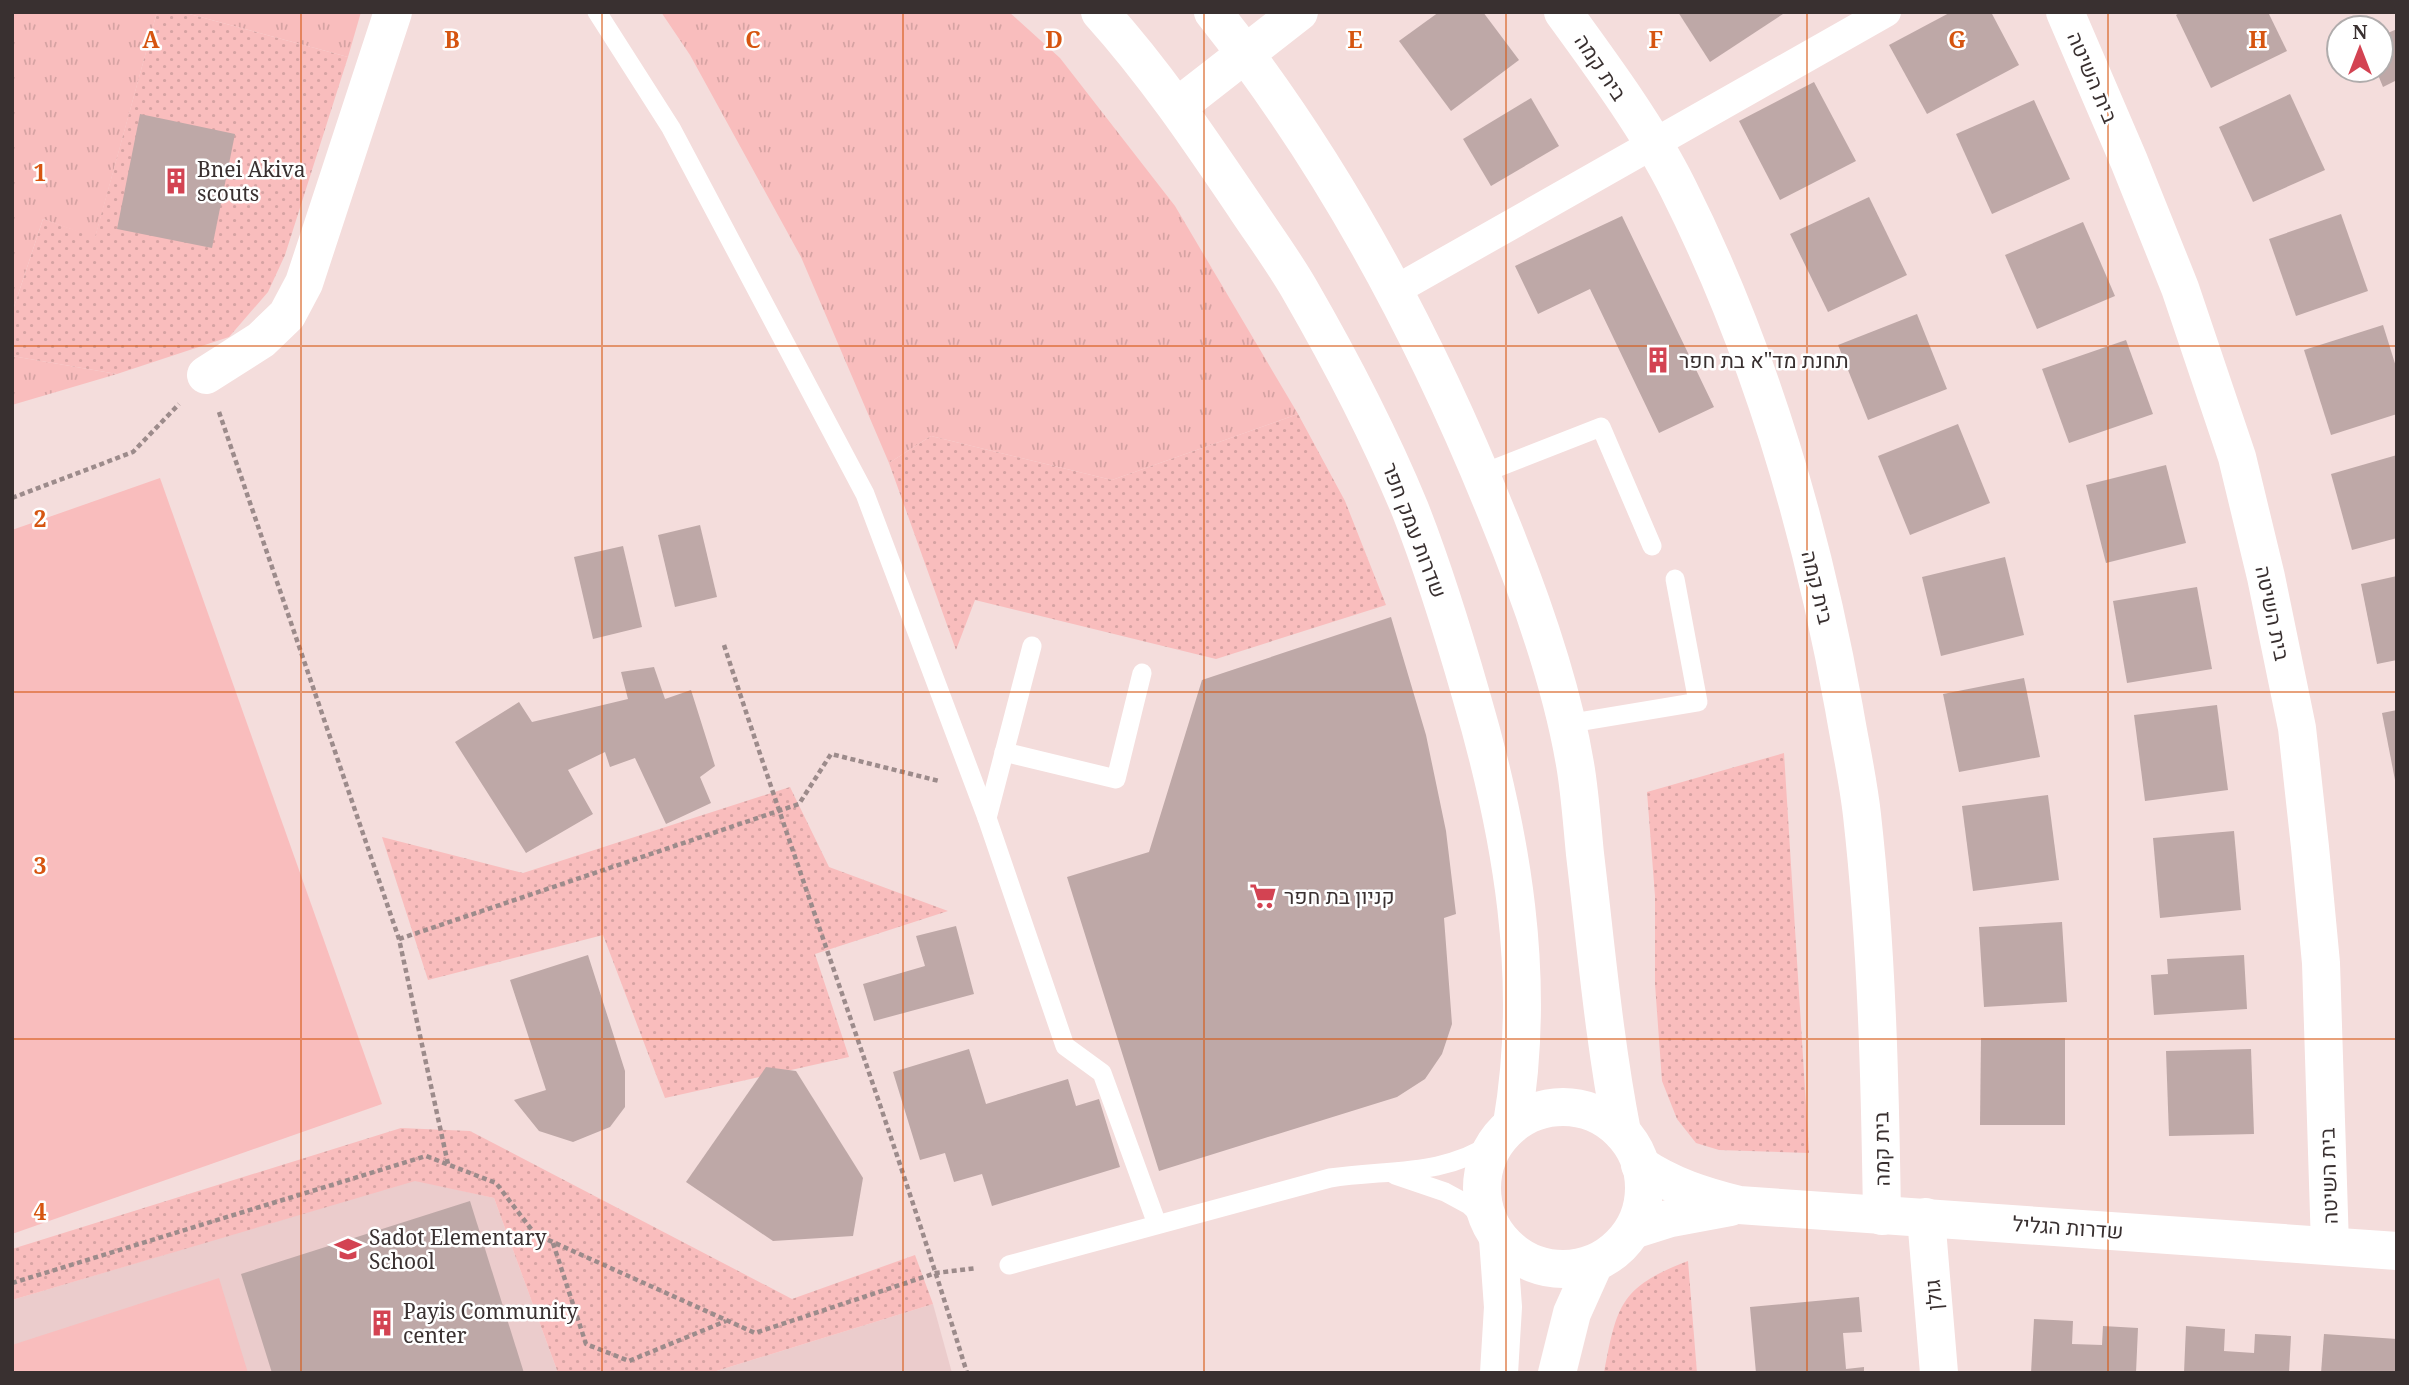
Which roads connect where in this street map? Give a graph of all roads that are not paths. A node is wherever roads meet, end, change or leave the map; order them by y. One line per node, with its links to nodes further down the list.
1 (393, 12): 13 (street)
2 (597, 12): 21 (lane)
3 (1100, 12): 10 (street, שדרות עמק חפר)
4 (1213, 12): 9 (street)
5 (1299, 12): 9 (street)
6 (1563, 12): 11 (street, בית קמה)
7 (1886, 12): 11 (street)
8 (2065, 12): 32 (street, בית השיטה)
9 (1246, 54): 10 (street); 12 (street)
10 (1177, 107): 23 (street, שדרות עמק חפר)
11 (1652, 145): 12 (street); 27 (street, בית קמה)
12 (1394, 291): 14 (street)
13 (206, 376)
14 (1481, 474): 15 (lane); 19 (street)
15 (1652, 546)
16 (1675, 579): 19 (lane)
17 (1032, 646): 20 (lane)
18 (1142, 673): 20 (lane)
19 (1566, 724): 22 (street)
20 (1004, 752): 21 (lane)
21 (987, 818): 29 (lane)
22 (1622, 1132): 23 (street); 24 (street)
23 (1503, 1133): 25 (lane); 31 (street)
24 (1640, 1165): 26 (street, שדרות הגליל); 30 (street)
25 (1391, 1173): 29 (lane); 31 (lane)
26 (1739, 1205): 27 (street, שדרות הגליל); 30 (street, שדרות הגליל)
27 (1882, 1216): 28 (street, שדרות הגליל)
28 (1926, 1217): 32 (street, שדרות הגליל); 38 (street, גולן)
29 (1157, 1224): 35 (lane)
30 (1633, 1230): 34 (street)
31 (1495, 1233): 34 (street); 36 (street)
32 (2330, 1247): 33 (street, שדרות הגליל)
33 (2397, 1251)
34 (1594, 1264): 37 (street)
35 (1009, 1265)
36 (1499, 1373)
37 (1557, 1373)
38 (1939, 1373)

